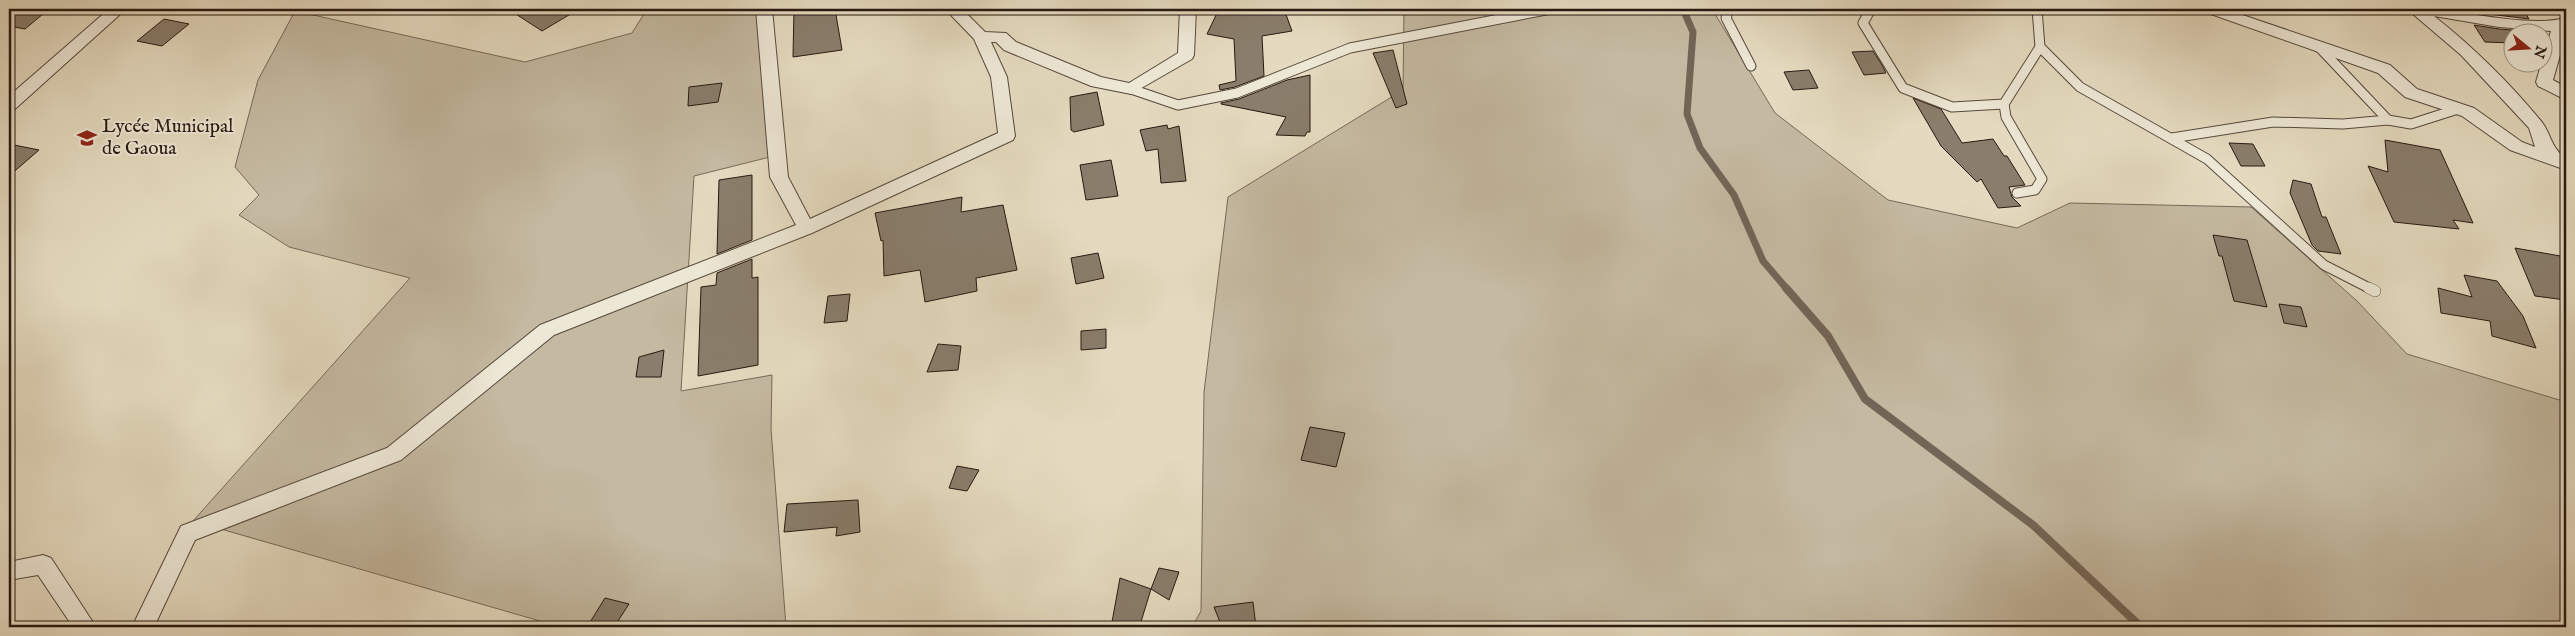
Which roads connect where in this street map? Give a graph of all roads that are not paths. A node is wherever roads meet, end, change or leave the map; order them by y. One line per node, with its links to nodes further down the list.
1 (118, 9): 17 (street)
2 (764, 9): 26 (street)
3 (953, 9): 12 (street)
4 (1188, 9): 16 (street)
5 (1574, 9): 16 (lane)
6 (1729, 9): 15 (lane)
7 (1872, 9): 19 (lane)
8 (2037, 9): 14 (lane)
9 (2210, 9): 13 (street)
10 (2417, 9): 11 (street); 24 (street)
11 (2564, 25): 18 (street)
12 (981, 37): 16 (street); 26 (street)
13 (2318, 46): 21 (street); 22 (lane)
14 (2040, 47): 19 (lane); 23 (lane)
15 (1751, 66)
16 (1132, 89)
17 (15, 93): 20 (street)
18 (2566, 94)
19 (2004, 104): 25 (lane)
20 (9, 105)
21 (2458, 109): 22 (lane); 24 (street)
22 (2388, 120): 23 (lane)
23 (2172, 138): 27 (lane)
24 (2563, 163)
25 (2017, 193)
26 (806, 228): 30 (street)
27 (2375, 291)
28 (9, 571): 29 (street)
29 (84, 627)
30 (143, 627)

